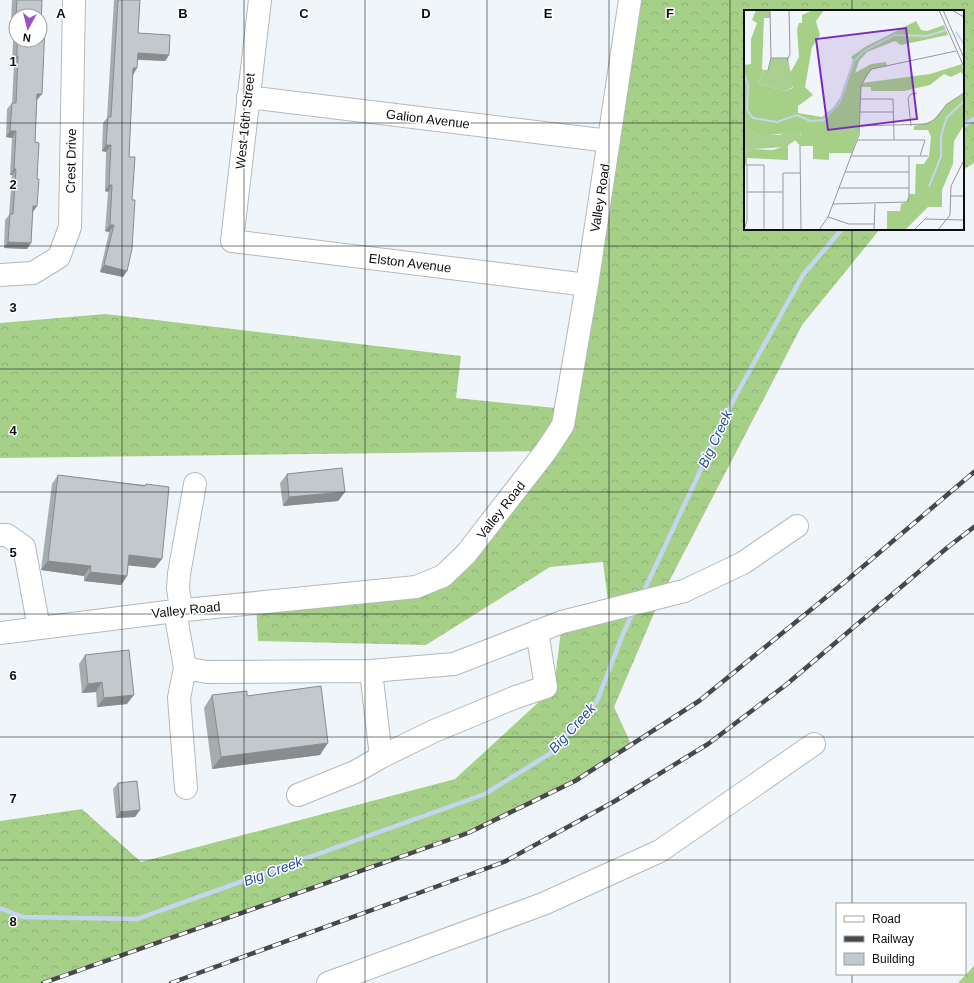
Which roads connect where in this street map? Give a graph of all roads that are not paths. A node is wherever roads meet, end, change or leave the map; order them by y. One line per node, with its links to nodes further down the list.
1 (74, 0): 7 (street, Crest Drive)
2 (260, 0): 4 (street, West 16th Street)
3 (630, 0): 5 (street, Valley Road)
4 (248, 97): 5 (street, Galion Avenue); 6 (street, West 16th Street)
5 (609, 141): 8 (street, Valley Road)
6 (232, 241): 8 (street, Elston Avenue)
7 (0, 275)
8 (587, 285): 12 (street, Valley Road)
9 (195, 484): 12 (street)
10 (797, 526): 14 (street)
11 (0, 535): 13 (street)
12 (178, 611): 13 (street, Valley Road); 16 (street)
13 (39, 628): 15 (street, Valley Road)
14 (537, 631): 17 (street); 19 (street)
15 (0, 633)
16 (185, 668): 17 (street); 20 (street)
17 (371, 671): 19 (street)
18 (814, 744): 22 (street)
19 (380, 757): 21 (street)
20 (186, 788)
21 (298, 795)
22 (328, 983)

